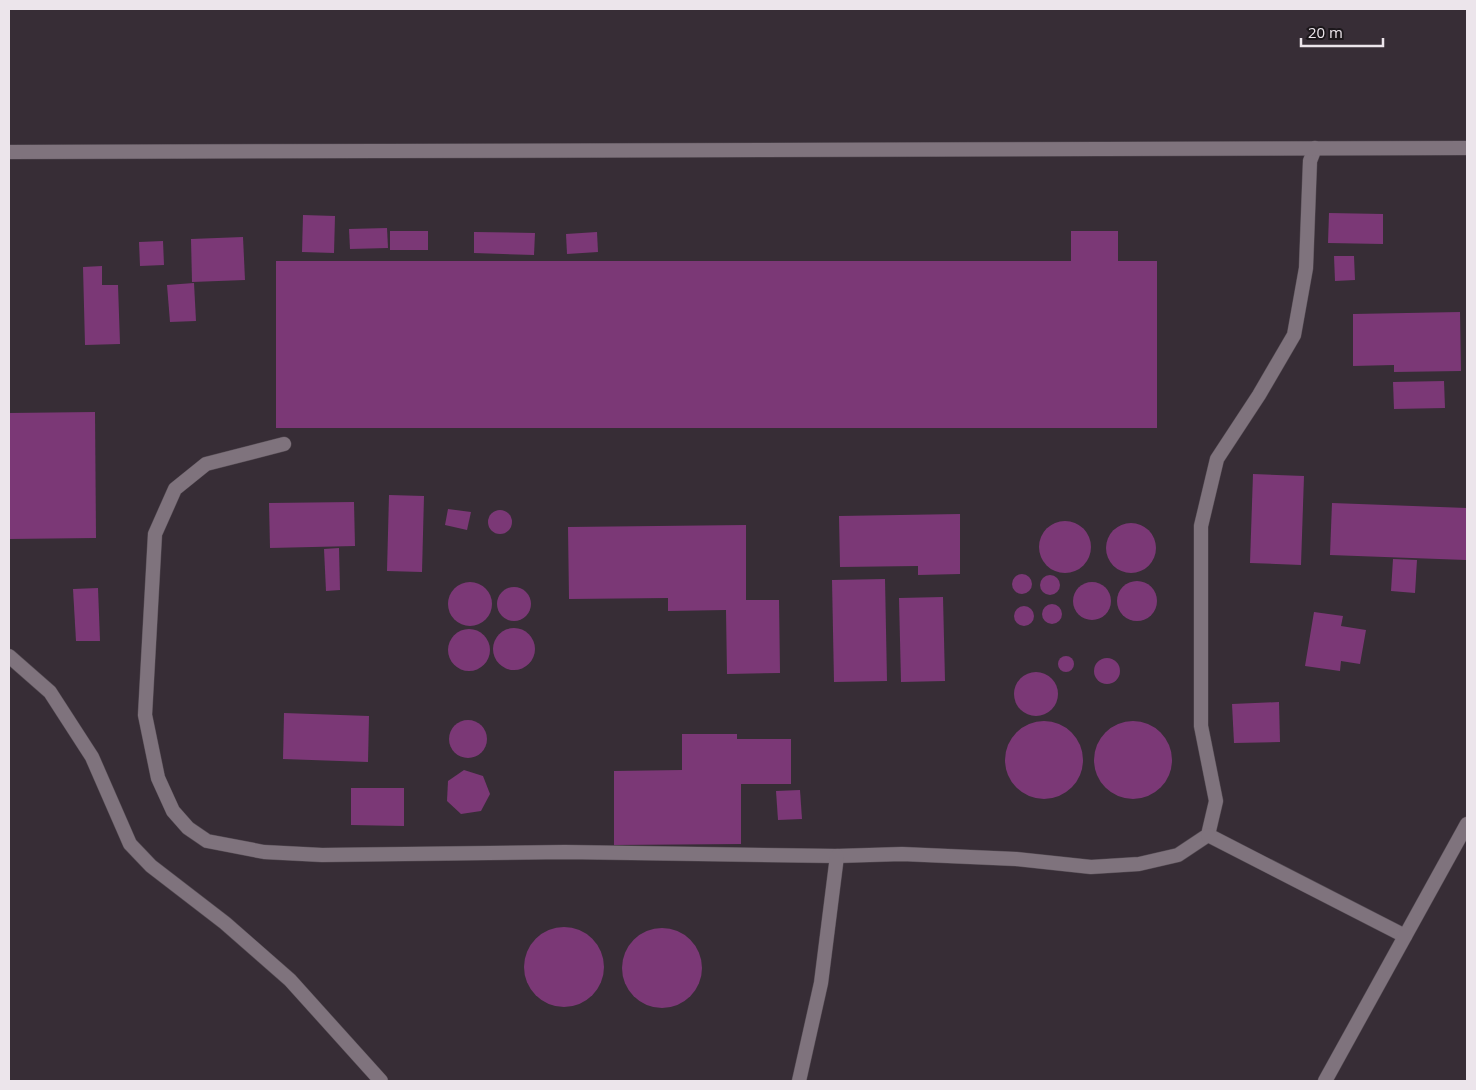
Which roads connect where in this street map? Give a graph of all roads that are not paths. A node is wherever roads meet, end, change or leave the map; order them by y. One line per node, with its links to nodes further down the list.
1 (1315, 148): 2 (street); 3 (street); 7 (street)
2 (1467, 148)
3 (9, 152)
4 (284, 444): 8 (street)
5 (9, 656): 10 (street)
6 (1467, 824): 9 (street)
7 (1208, 835): 8 (street); 9 (street)
8 (837, 856): 11 (street)
9 (1405, 936): 12 (street)
10 (381, 1081)
11 (799, 1081)
12 (1325, 1081)

